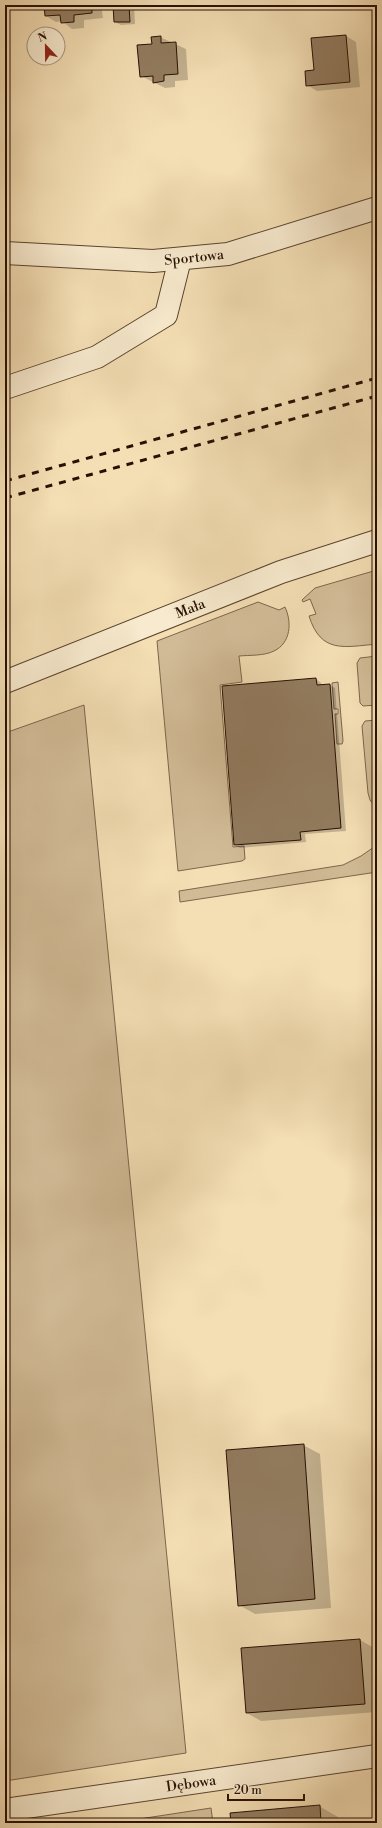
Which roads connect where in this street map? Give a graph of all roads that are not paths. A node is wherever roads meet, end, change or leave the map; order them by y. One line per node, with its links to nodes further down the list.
1 (377, 208): 3 (street, Sportowa)
2 (5, 253): 3 (street, Sportowa)
3 (180, 259): 4 (street)
4 (5, 388)
5 (377, 541): 6 (street, Mała)
6 (5, 682)
7 (377, 1756): 8 (street, Dębowa)
8 (5, 1810)

